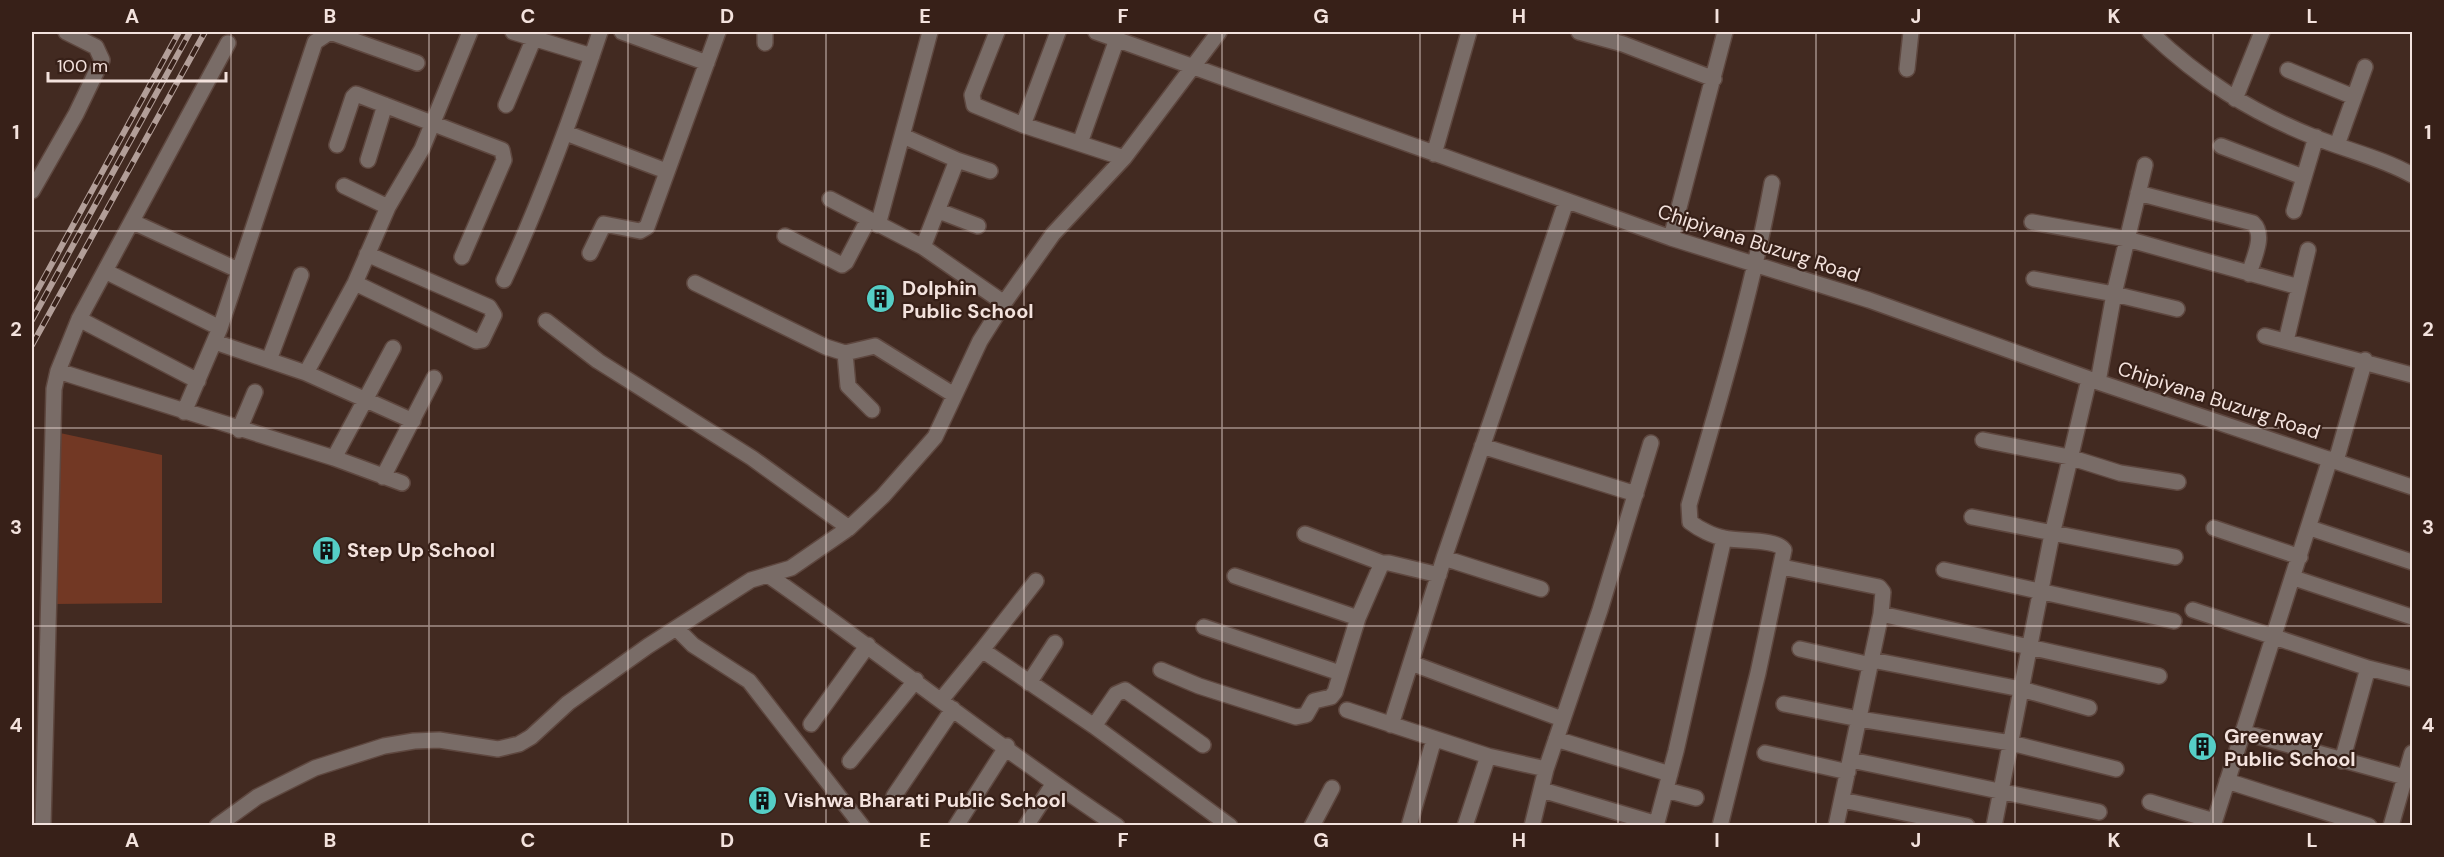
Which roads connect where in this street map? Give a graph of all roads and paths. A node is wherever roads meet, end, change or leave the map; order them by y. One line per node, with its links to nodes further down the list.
1 (66, 32): 53 (street)
2 (470, 32): 33 (street)
3 (513, 32): 18 (street)
4 (600, 32): 21 (street)
5 (622, 32): 23 (street)
6 (718, 32): 23 (street)
7 (930, 32): 36 (street)
8 (997, 32): 34 (street)
9 (1058, 32): 34 (street)
10 (1096, 32): 19 (street, Chipiyana Buzurg Road)
11 (1219, 32): 24 (street)
12 (1469, 32): 42 (street)
13 (1579, 32): 28 (street)
14 (1725, 32): 28 (street)
15 (1911, 32): 26 (street)
16 (2150, 32): 30 (street)
17 (2262, 32): 30 (street)
18 (534, 38): 21 (street); 32 (street)
19 (1117, 39): 24 (street, Chipiyana Buzurg Road); 38 (street)
20 (228, 43): 60 (street)
21 (592, 56): 35 (street)
22 (417, 63): 73 (street)
23 (707, 63): 47 (street)
24 (1192, 65): 42 (street, Chipiyana Buzurg Road); 43 (street)
25 (2365, 67): 29 (street)
26 (1907, 69)
27 (2288, 70): 29 (street)
28 (1714, 79): 65 (street)
29 (2354, 97): 40 (street)
30 (2235, 99): 37 (street)
31 (385, 105): 33 (street); 39 (street); 44 (street)
32 (506, 105)
33 (433, 125): 57 (street); 71 (street)
34 (1023, 125): 38 (street)
35 (566, 133): 47 (street); 78 (street)
36 (903, 136): 45 (street); 62 (street)
37 (2316, 137): 40 (street); 50 (street)
38 (1080, 143): 43 (street)
39 (337, 145)
40 (2337, 145): 49 (street)
41 (2221, 146): 50 (street)
42 (1434, 154): 56 (street, Chipiyana Buzurg Road)
43 (1124, 158): 83 (street)
44 (368, 160)
45 (957, 160): 48 (street); 58 (street)
46 (2145, 165): 54 (street)
47 (666, 171): 69 (street)
48 (990, 171)
49 (2412, 175)
50 (2303, 177): 59 (street)
51 (1772, 183): 72 (street)
52 (344, 186): 57 (street)
53 (32, 191)
54 (2138, 194): 66 (street); 75 (street)
55 (830, 200): 62 (street)
56 (1566, 202): 65 (street, Chipiyana Buzurg Road); 109 (street)
57 (387, 207): 70 (street)
58 (939, 211): 63 (street); 67 (street)
59 (2294, 211)
60 (132, 222): 73 (street); 74 (street)
61 (2032, 222): 66 (street)
62 (873, 223): 64 (street); 67 (street)
63 (978, 226)
64 (785, 236)
65 (1671, 238): 72 (street, Chipiyana Buzurg Road)
66 (2127, 239): 75 (street); 82 (street)
67 (923, 247): 83 (street)
68 (2308, 250): 81 (street)
69 (590, 253)
70 (367, 254): 79 (street); 79 (street)
71 (462, 257)
72 (1755, 267): 98 (street, Chipiyana Buzurg Road); 124 (street)
73 (238, 270): 87 (street)
74 (107, 272): 85 (street); 87 (street)
75 (2249, 274): 81 (street)
76 (301, 275): 92 (street)
77 (2034, 279): 82 (street)
78 (504, 280)
79 (355, 283): 95 (street)
80 (695, 283): 91 (street)
81 (2299, 287): 89 (street)
82 (2115, 294): 84 (street); 98 (street)
83 (1004, 303): 101 (street)
84 (2177, 309)
85 (79, 320): 94 (street); 99 (street)
86 (546, 321): 119 (street)
87 (217, 335): 92 (street); 99 (street)
88 (2265, 336): 89 (street)
89 (2286, 341): 93 (street)
90 (393, 348): 102 (street)
91 (845, 353): 101 (street); 103 (street)
92 (269, 360): 95 (street)
93 (2365, 360): 96 (street); 112 (street)
94 (58, 371): 104 (street); 200 (street)
95 (306, 373): 102 (street)
96 (2412, 375)
97 (434, 378): 105 (street)
98 (2093, 380): 110 (street); 112 (street, Chipiyana Buzurg Road)
99 (198, 381): 104 (street)
100 (255, 392): 106 (street)
101 (954, 395): 119 (street)
102 (366, 400): 105 (street); 111 (street)
103 (872, 410)
104 (184, 412): 106 (street)
105 (413, 421): 113 (street)
106 (239, 430): 111 (street)
107 (1983, 440): 110 (street)
108 (1651, 443): 117 (street)
109 (1482, 446): 117 (street); 127 (street)
110 (2069, 457): 114 (street); 122 (street)
111 (334, 458): 113 (street)
112 (2333, 460): 116 (street, Chipiyana Buzurg Road); 121 (street)
113 (383, 477): 115 (street)
114 (2178, 482)
115 (402, 483)
116 (2412, 487)
117 (1636, 494): 166 (street)
118 (1972, 516): 122 (street)
119 (849, 528): 133 (street)
120 (2214, 528): 126 (street)
121 (2310, 528): 126 (street); 128 (street)
122 (2052, 532): 125 (street); 138 (street)
123 (1305, 534): 129 (street)
124 (1724, 538): 130 (street); 185 (street)
125 (2175, 557)
126 (2300, 557): 135 (street)
127 (1444, 558): 132 (street); 137 (street)
128 (2412, 562)
129 (1382, 563): 132 (street); 142 (street)
130 (1782, 567): 140 (street); 211 (street)
131 (1944, 570): 138 (street)
132 (1439, 574): 153 (street)
133 (768, 575): 145 (street); 148 (street)
134 (1235, 576): 142 (street)
135 (2294, 578): 141 (street); 146 (street)
136 (1036, 581): 151 (street)
137 (1541, 589)
138 (2040, 593): 143 (street); 149 (street)
139 (2193, 610): 146 (street)
140 (1881, 614): 149 (street); 152 (street)
141 (2412, 617)
142 (1358, 618): 156 (street)
143 (2174, 621)
144 (1204, 627): 156 (street)
145 (677, 629): 201 (street); 202 (street)
146 (2274, 638): 154 (street); 171 (street)
147 (1055, 643): 160 (street)
148 (868, 645): 159 (street); 168 (street)
149 (2031, 646): 157 (street); 161 (street)
150 (1800, 649): 152 (street)
151 (982, 650): 160 (street); 162 (street)
152 (1871, 662): 161 (street); 167 (street)
153 (1411, 663): 166 (street); 169 (street)
154 (2368, 668): 158 (street); 181 (street)
155 (1161, 670): 156 (street)
156 (1341, 673)
157 (2159, 676)
158 (2412, 679)
159 (916, 680): 162 (street); 180 (street)
160 (1029, 683): 170 (street)
161 (2021, 688): 164 (street); 174 (street)
162 (947, 704): 176 (street); 193 (street)
163 (1784, 704): 167 (street)
164 (2089, 708)
165 (1347, 710): 169 (street)
166 (1562, 719): 173 (street)
167 (1860, 719): 174 (street); 182 (street)
168 (811, 724)
169 (1391, 725): 172 (street)
170 (1094, 726): 175 (street); 205 (street)
171 (2242, 732): 181 (street); 187 (street)
172 (1434, 739): 179 (street); 207 (street)
173 (1556, 739): 183 (street); 185 (street)
174 (2011, 743): 184 (street); 192 (street)
175 (1203, 745)
176 (1006, 746): 188 (street); 203 (street)
177 (1765, 753): 182 (street)
178 (2412, 753): 186 (street)
179 (1488, 756): 183 (street); 208 (street)
180 (850, 761)
181 (2342, 761): 186 (street)
182 (1850, 766): 192 (street); 195 (street)
183 (1546, 769): 190 (street)
184 (2116, 769)
185 (1670, 774): 191 (street)
186 (2408, 778): 216 (street)
187 (2227, 781): 199 (street); 215 (street)
188 (1054, 783): 198 (street); 204 (street)
189 (1332, 788): 206 (street)
190 (1542, 790): 209 (street); 210 (street)
191 (1666, 790): 194 (street); 210 (street)
192 (2001, 790): 197 (street); 214 (street)
193 (894, 796)
194 (1696, 798)
195 (1842, 800): 212 (street); 213 (street)
196 (2150, 802): 199 (street)
197 (2099, 812)
198 (1108, 823)
199 (2213, 823)
200 (43, 825)
201 (217, 825)
202 (862, 825)
203 (956, 825)
204 (1026, 825)
205 (1230, 825)
206 (1312, 825)
207 (1409, 825)
208 (1465, 825)
209 (1532, 825)
210 (1657, 825)
211 (1720, 825)
212 (1836, 825)
213 (1967, 825)
214 (1994, 825)
215 (2369, 825)
216 (2391, 825)

